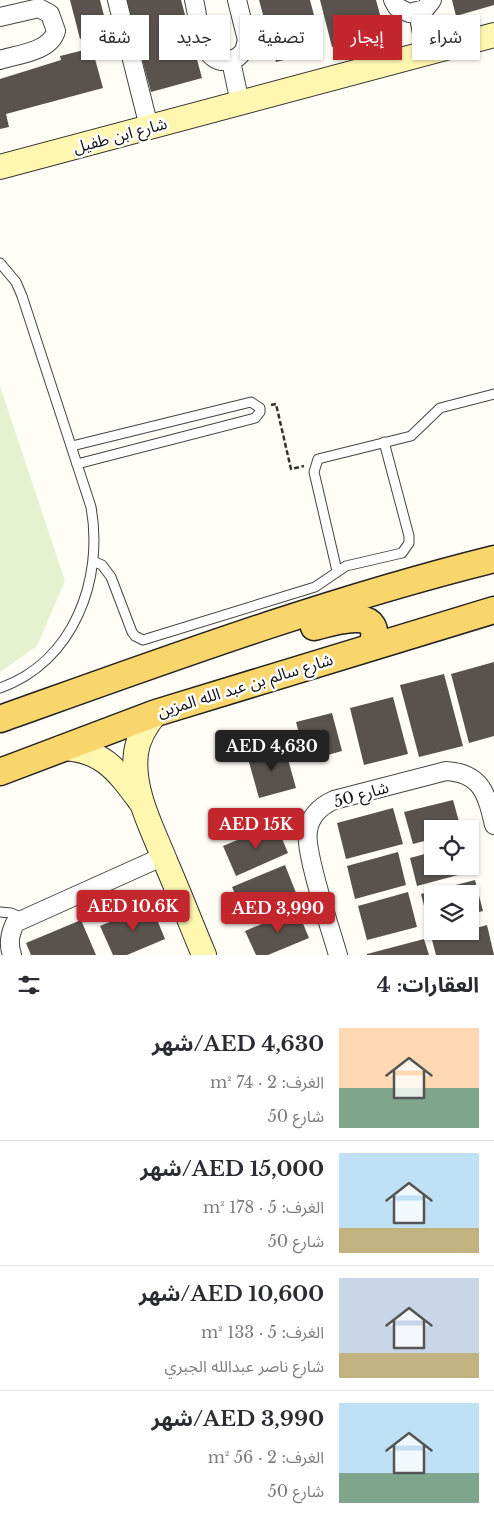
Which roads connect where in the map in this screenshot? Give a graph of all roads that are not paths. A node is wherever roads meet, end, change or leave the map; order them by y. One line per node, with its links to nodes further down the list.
1 (117, 0): 14 (street)
2 (194, 0): 12 (street)
3 (237, 0): 12 (street)
4 (393, 0): 6 (street)
5 (432, 0): 6 (street)
6 (418, 13)
7 (0, 17): 11 (street)
8 (494, 35): 9 (street, شارع ابن طفيل)
9 (480, 39)
10 (412, 57): 13 (street, شارع ابن طفيل)
11 (0, 60)
12 (231, 61): 13 (street)
13 (240, 103): 14 (street, شارع ابن طفيل)
14 (149, 127): 15 (street, شارع ابن طفيل)
15 (0, 167)
16 (0, 263): 19 (lane)
17 (494, 394): 18 (lane)
18 (384, 442): 23 (lane); 23 (lane)
19 (72, 446): 20 (lane); 20 (lane)
20 (77, 464): 22 (lane)
21 (494, 559): 25 (main road)
22 (95, 562): 23 (lane); 27 (lane)
23 (337, 571)
24 (494, 610): 26 (main road, شارع سالم بن عبد الله المزين)
25 (239, 634): 26 (main road); 29 (main road)
26 (372, 646): 28 (main road, شارع سالم بن عبد الله المزين)
27 (0, 688)
28 (156, 713): 30 (main road, شارع سالم بن عبد الله المزين); 32 (street)
29 (0, 719)
30 (61, 748): 31 (main road, شارع سالم بن عبد الله المزين); 32 (street)
31 (0, 772)
32 (143, 804): 34 (street)
33 (494, 826): 39 (street, شارع 50)
34 (164, 856): 36 (street); 38 (street)
35 (0, 912): 36 (lane)
36 (23, 918): 37 (street)
37 (12, 955)
38 (204, 955)
39 (338, 955)

